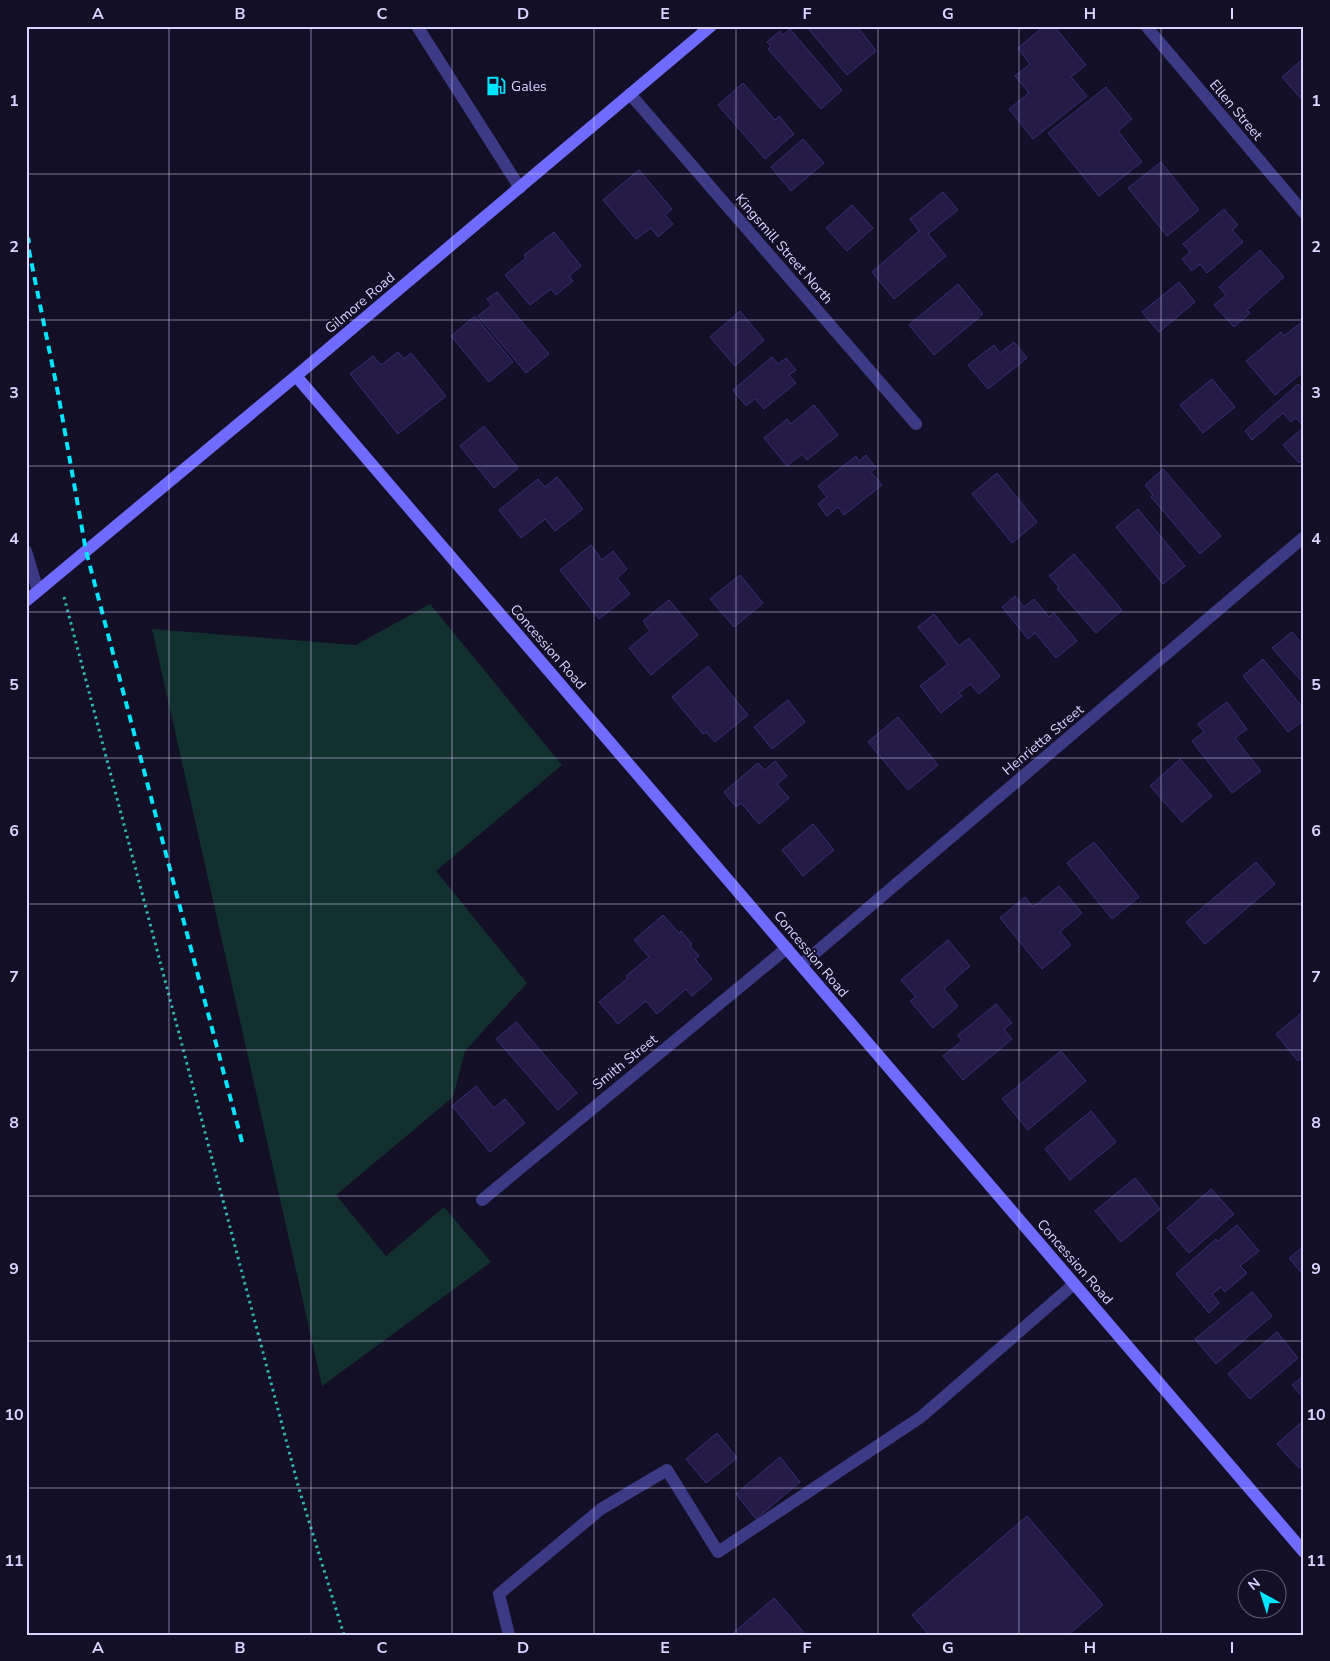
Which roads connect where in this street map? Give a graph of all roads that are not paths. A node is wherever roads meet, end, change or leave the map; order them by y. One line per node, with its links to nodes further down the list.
1 (417, 26): 5 (street)
2 (710, 26): 4 (street, Gilmore Road)
3 (1146, 26): 6 (street, Ellen Street)
4 (630, 94): 5 (street, Gilmore Road); 8 (street, Kingsmill Street North)
5 (520, 188): 7 (street, Gilmore Road)
6 (1304, 213)
7 (296, 376): 11 (street, Gilmore Road); 13 (street, Concession Road)
8 (916, 424)
9 (1304, 537): 14 (street, Henrietta Street)
10 (26, 551): 11 (street)
11 (38, 591): 12 (street, Gilmore Road)
12 (26, 601)
13 (787, 948): 14 (street, Concession Road); 15 (street, Smith Street)
14 (800, 965): 16 (street, Concession Road)
15 (482, 1200)
16 (1074, 1284): 17 (street, Concession Road); 18 (street)
17 (1304, 1552)
18 (509, 1635)

